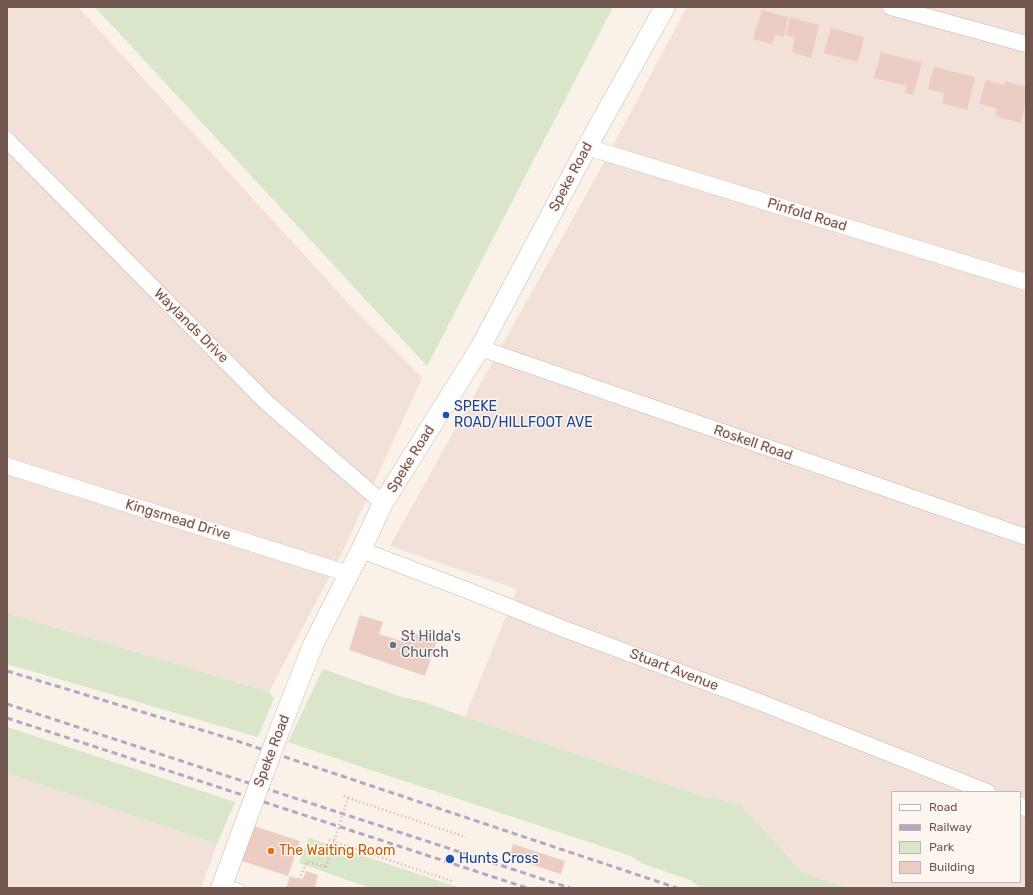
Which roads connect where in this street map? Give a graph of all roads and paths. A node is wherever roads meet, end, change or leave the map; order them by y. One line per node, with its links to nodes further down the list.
1 (665, 7): 5 (street, Speke Road)
2 (890, 7): 3 (street)
3 (1026, 44)
4 (7, 140): 9 (street, Waylands Drive)
5 (587, 147): 6 (street, Pinfold Road); 7 (street, Speke Road)
6 (1026, 282)
7 (480, 348): 9 (street, Speke Road); 10 (street, Roskell Road)
8 (7, 466): 12 (street, Kingsmead Drive)
9 (383, 503): 11 (street, Speke Road)
10 (1026, 537)
11 (361, 550): 12 (street, Speke Road); 13 (street, Stuart Avenue)
12 (349, 574): 21 (street, Speke Road, bridge)
13 (984, 791)
14 (342, 795): 15 (path, bridge)
15 (348, 798): 16 (path); 18 (path, bridge)
16 (466, 837)
17 (329, 840): 18 (path, bridge)
18 (334, 842): 19 (path, bridge); 20 (path)
19 (298, 879)
20 (452, 881)
21 (228, 886)

